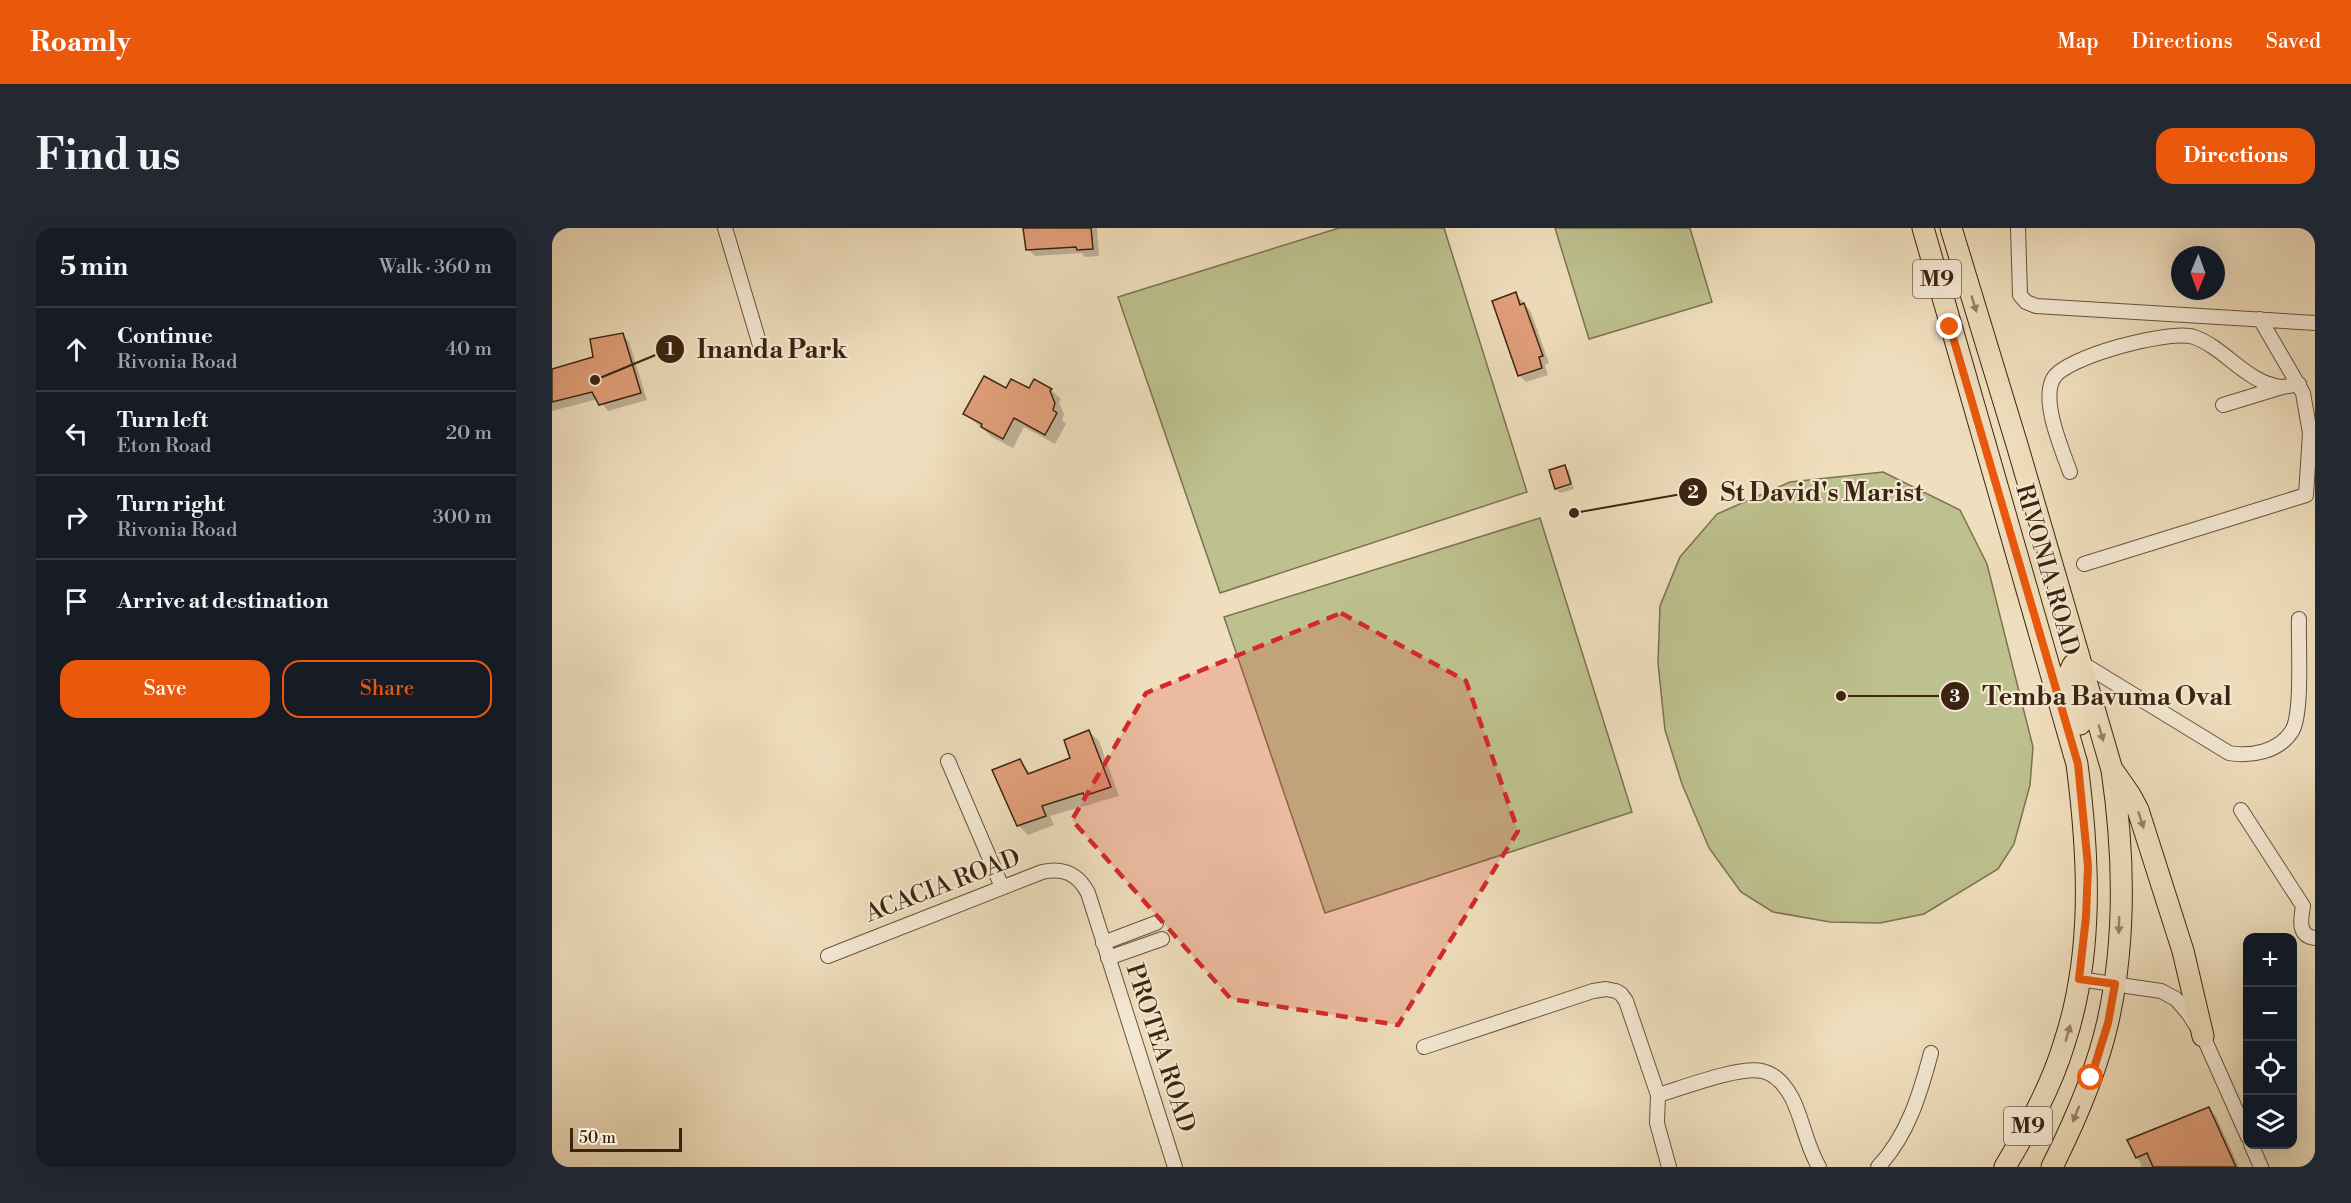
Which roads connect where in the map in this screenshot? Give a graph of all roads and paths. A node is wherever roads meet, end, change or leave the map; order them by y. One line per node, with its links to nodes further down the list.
1 (725, 228): 7 (street)
2 (1951, 228): 14 (main road, RIVONIA ROAD / M9, one-way to 14)
3 (2018, 228): 5 (street)
4 (1927, 229): 18 (main road, RIVONIA ROAD / M9)
5 (2260, 319): 6 (street); 8 (street)
6 (2315, 323)
7 (762, 352)
8 (2299, 384): 9 (street); 12 (street)
9 (2282, 387): 10 (street); 11 (street)
10 (2223, 405)
11 (2070, 472)
12 (2084, 564)
13 (2298, 619): 14 (street)
14 (2080, 662): 16 (main road, RIVONIA ROAD / M9, one-way to 16); 18 (main road)
15 (948, 761): 20 (street)
16 (2112, 770): 28 (main road, RIVONIA ROAD / M9, one-way to 28); 29 (main road, one-way to 29)
17 (2241, 810): 22 (street)
18 (2088, 866): 27 (main road, RIVONIA ROAD / M9)
19 (1076, 877): 20 (street, ACACIA ROAD); 24 (street, PROTEA ROAD)
20 (1002, 887): 25 (street, ACACIA ROAD)
21 (1156, 923): 24 (street, PROTEA ROAD)
22 (2315, 938)
23 (1162, 939): 26 (street)
24 (1103, 943): 26 (street, PROTEA ROAD)
25 (828, 956)
26 (1108, 958): 35 (street, PROTEA ROAD)
27 (2079, 979): 28 (street); 39 (main road, RIVONIA ROAD / M9, one-way to 27)
28 (2115, 984): 29 (street); 40 (main road, RIVONIA ROAD / M9, one-way to 40)
29 (2203, 1036): 33 (street)
30 (1424, 1047): 32 (street)
31 (1931, 1053): 38 (street)
32 (1658, 1095): 36 (street); 37 (street)
33 (2243, 1128)
34 (2253, 1149): 41 (street)
35 (1175, 1167)
36 (1670, 1167)
37 (1819, 1167)
38 (1878, 1167)
39 (2005, 1167)
40 (2052, 1167)
41 (2261, 1167)

